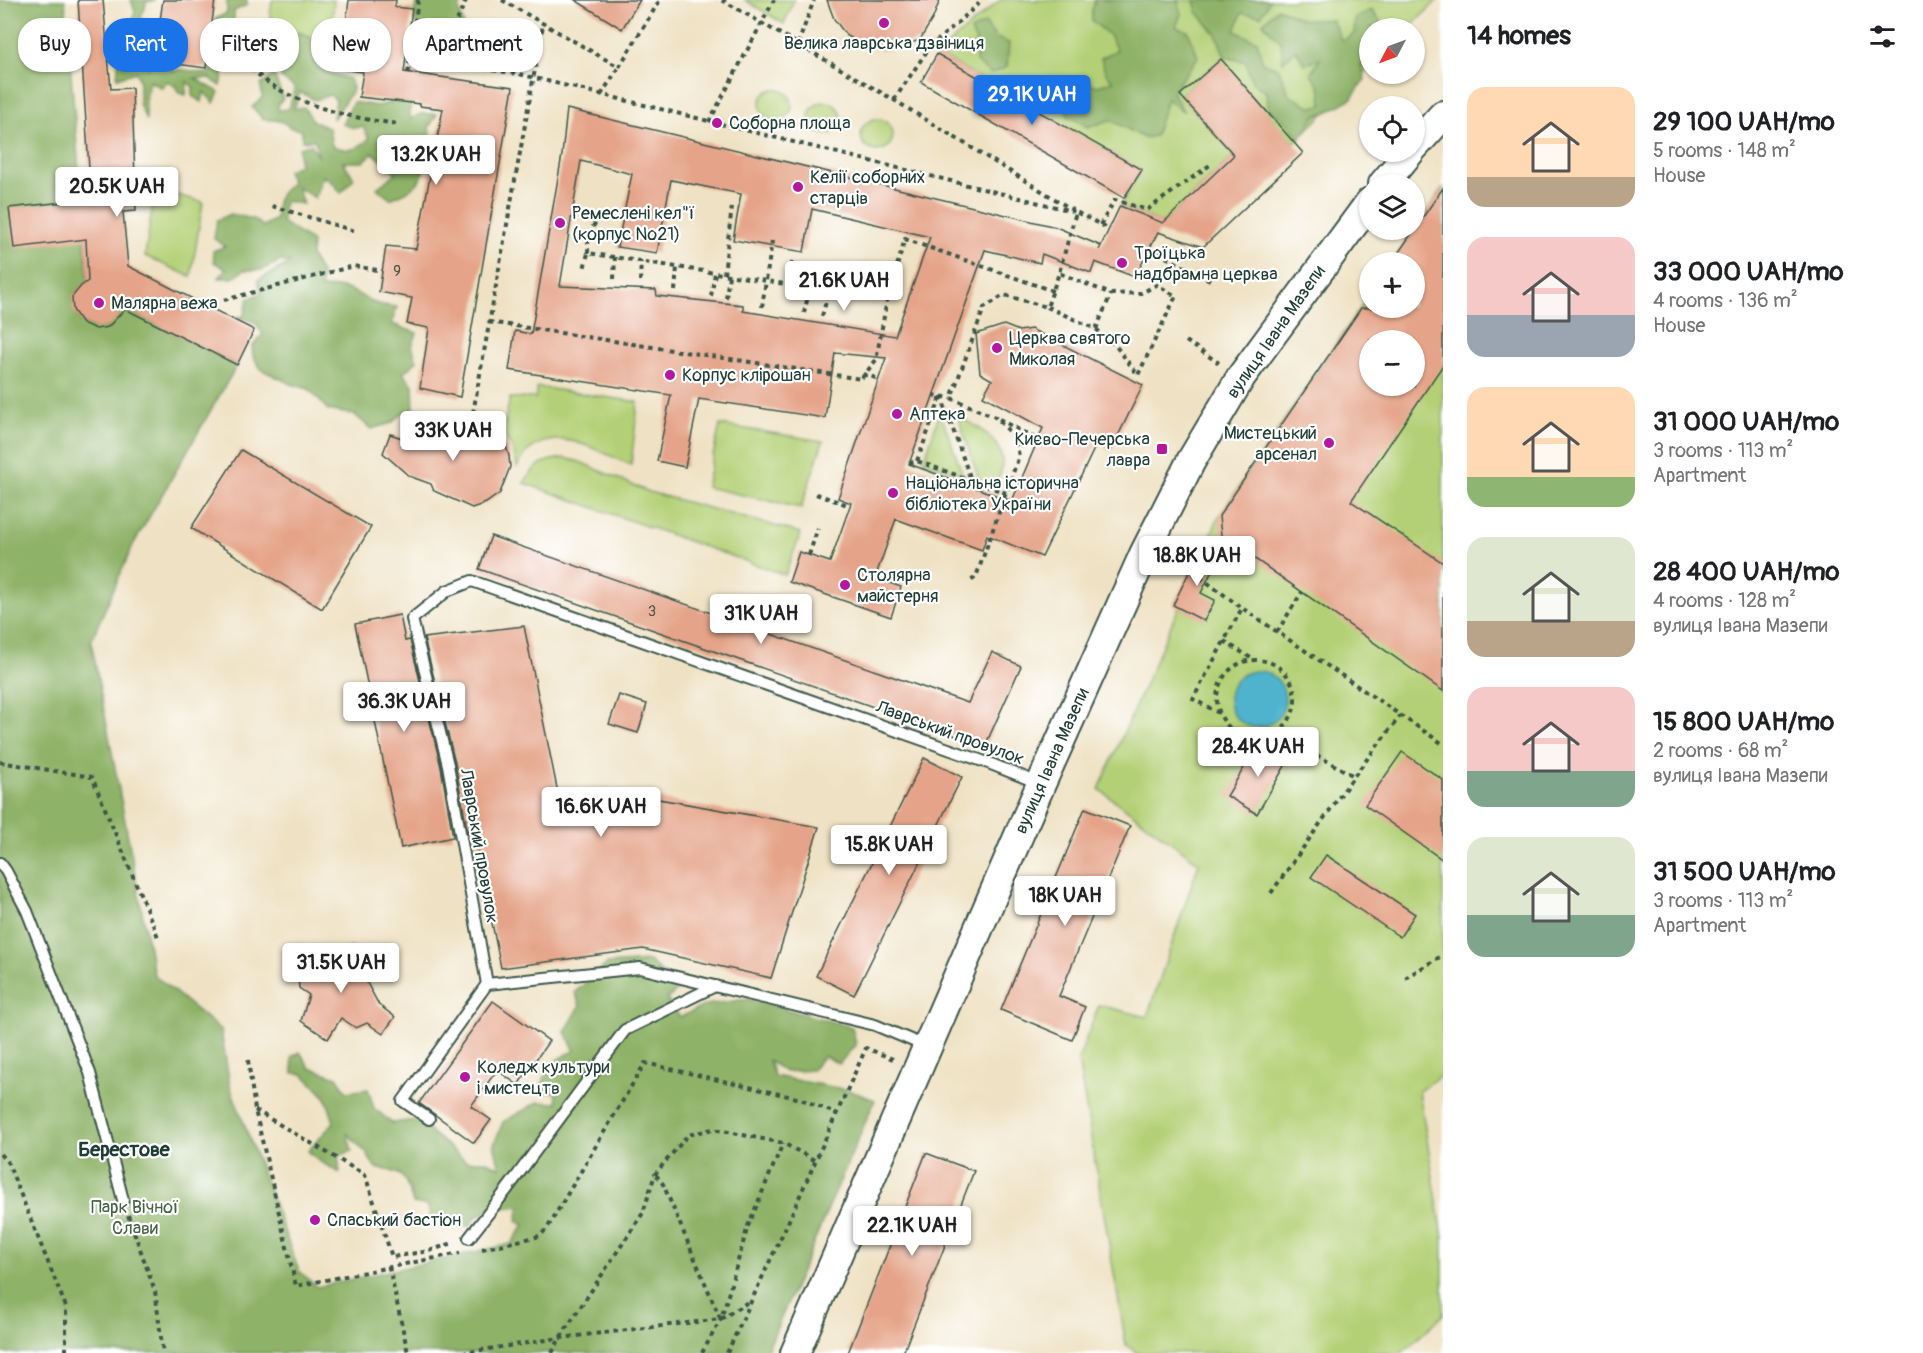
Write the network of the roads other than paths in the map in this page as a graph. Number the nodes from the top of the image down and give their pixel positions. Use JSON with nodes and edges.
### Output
{"nodes":[{"id":1,"x":1443,"y":115,"type":"edge"},
{"id":2,"x":1425,"y":135,"type":"edge"},
{"id":3,"x":1402,"y":162,"type":"edge"},
{"id":4,"x":1391,"y":174,"type":"edge"},
{"id":5,"x":1359,"y":217,"type":"edge"},
{"id":6,"x":1041,"y":784,"type":"junction"},
{"id":7,"x":0,"y":863,"type":"edge"},
{"id":8,"x":487,"y":984,"type":"junction"},
{"id":9,"x":715,"y":986,"type":"junction"},
{"id":10,"x":927,"y":1047,"type":"junction"},
{"id":11,"x":429,"y":1119,"type":"dead end"},
{"id":12,"x":123,"y":1200,"type":"road end"},
{"id":13,"x":469,"y":1238,"type":"road end"},
{"id":14,"x":795,"y":1353,"type":"edge"}],
"edges":[{"from":1,"to":2,"type":"main road"},
{"from":3,"to":4,"type":"main road"},
{"from":5,"to":6,"type":"main road","name":"вулиця Івана Мазепи"},
{"from":6,"to":8,"type":"lane","name":"Лаврський провулок"},
{"from":6,"to":10,"type":"main road","name":"вулиця Івана Мазепи"},
{"from":7,"to":12,"type":"lane"},
{"from":8,"to":9,"type":"lane"},
{"from":8,"to":11,"type":"lane"},
{"from":9,"to":10,"type":"lane"},
{"from":9,"to":13,"type":"lane"},
{"from":10,"to":14,"type":"main road","name":"вулиця Івана Мазепи"}]}
